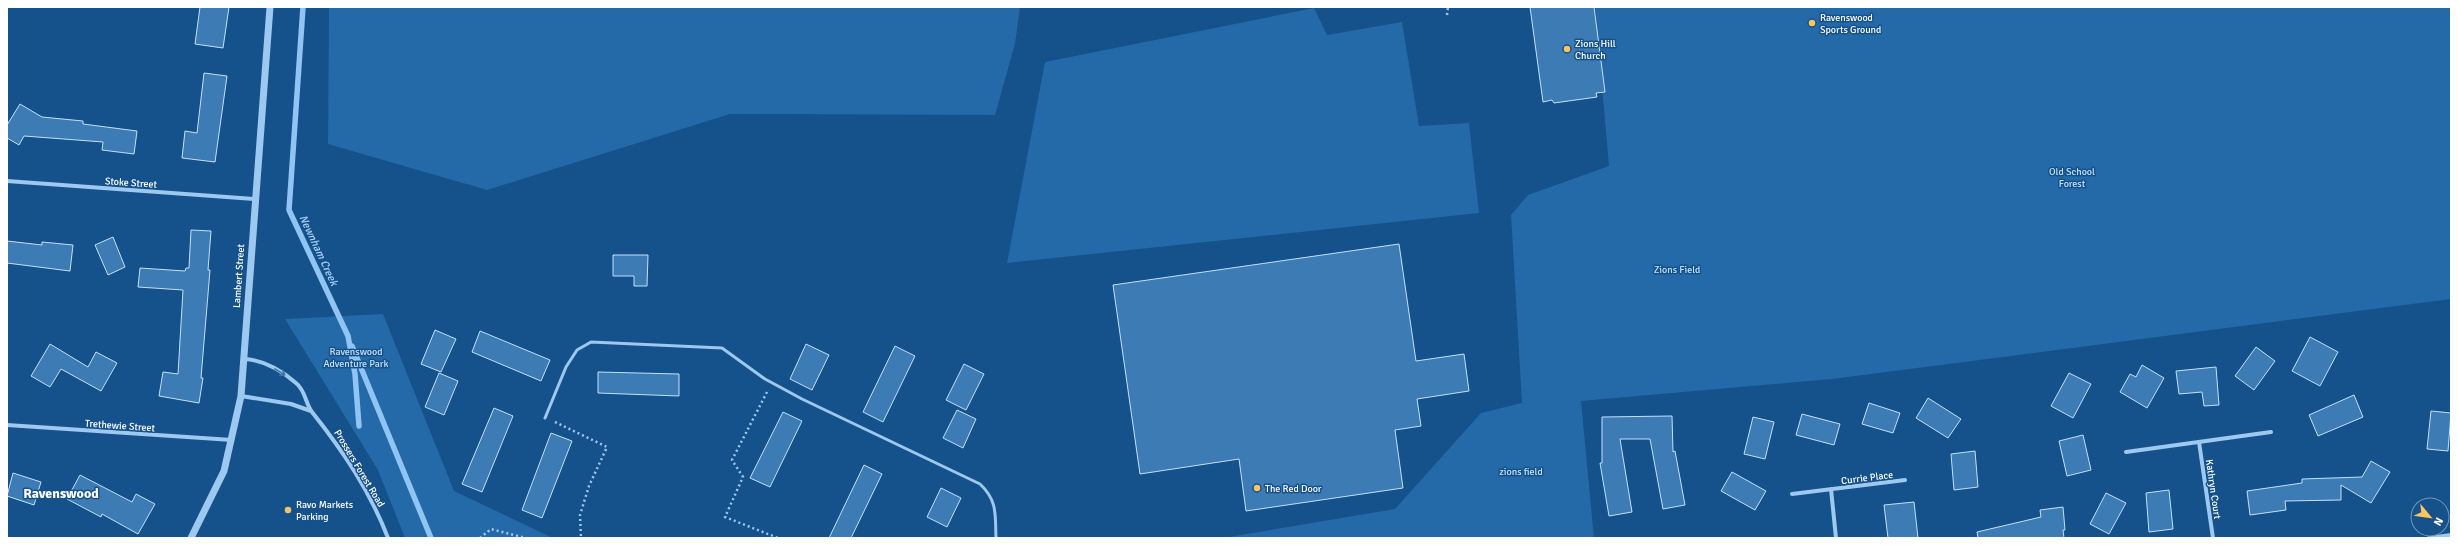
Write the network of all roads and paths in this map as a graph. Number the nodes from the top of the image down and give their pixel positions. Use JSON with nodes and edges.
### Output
{"nodes":[{"id":1,"x":270,"y":7,"type":"edge"},
{"id":2,"x":1448,"y":7,"type":"edge"},
{"id":3,"x":1447,"y":15,"type":"dead end"},
{"id":4,"x":7,"y":181,"type":"edge"},
{"id":5,"x":254,"y":200,"type":"junction"},
{"id":6,"x":244,"y":359,"type":"junction"},
{"id":7,"x":772,"y":382,"type":"junction"},
{"id":8,"x":241,"y":396,"type":"junction"},
{"id":9,"x":311,"y":411,"type":"junction"},
{"id":10,"x":545,"y":418,"type":"joint"},
{"id":11,"x":7,"y":425,"type":"edge"},
{"id":12,"x":2272,"y":432,"type":"dead end"},
{"id":13,"x":233,"y":440,"type":"junction"},
{"id":14,"x":2199,"y":442,"type":"junction"},
{"id":15,"x":2126,"y":452,"type":"dead end"},
{"id":16,"x":1905,"y":480,"type":"dead end"},
{"id":17,"x":1831,"y":489,"type":"junction"},
{"id":18,"x":1792,"y":494,"type":"dead end"},
{"id":19,"x":2451,"y":535,"type":"edge"},
{"id":20,"x":191,"y":538,"type":"edge"},
{"id":21,"x":388,"y":538,"type":"edge"},
{"id":22,"x":480,"y":538,"type":"edge"},
{"id":23,"x":526,"y":538,"type":"edge"},
{"id":24,"x":581,"y":538,"type":"edge"},
{"id":25,"x":778,"y":538,"type":"edge"},
{"id":26,"x":996,"y":538,"type":"edge"},
{"id":27,"x":1836,"y":538,"type":"edge"},
{"id":28,"x":2213,"y":538,"type":"edge"},
{"id":29,"x":2429,"y":538,"type":"edge"}],
"edges":[{"from":1,"to":5,"type":"street","name":"Lambert Street"},
{"from":2,"to":3,"type":"path"},
{"from":4,"to":5,"type":"street","name":"Stoke Street"},
{"from":5,"to":6,"type":"street","name":"Lambert Street"},
{"from":6,"to":8,"type":"street","name":"Lambert Street"},
{"from":6,"to":9,"type":"street","name":"Prossers Forest Road","one_way":true},
{"from":7,"to":10,"type":"lane"},
{"from":7,"to":25,"type":"path"},
{"from":7,"to":26,"type":"lane"},
{"from":8,"to":9,"type":"street"},
{"from":8,"to":13,"type":"street","name":"Lambert Street"},
{"from":9,"to":21,"type":"street","name":"Prossers Forest Road"},
{"from":10,"to":24,"type":"path"},
{"from":11,"to":13,"type":"street","name":"Trethewie Street"},
{"from":12,"to":14,"type":"street"},
{"from":13,"to":20,"type":"street","name":"Lambert Street"},
{"from":14,"to":15,"type":"street"},
{"from":14,"to":28,"type":"street","name":"Kathryn Court"},
{"from":16,"to":17,"type":"street","name":"Currie Place"},
{"from":17,"to":18,"type":"street","name":"Currie Place"},
{"from":17,"to":27,"type":"street","name":"Currie Place"},
{"from":19,"to":29,"type":"street"},
{"from":22,"to":23,"type":"path"}]}
